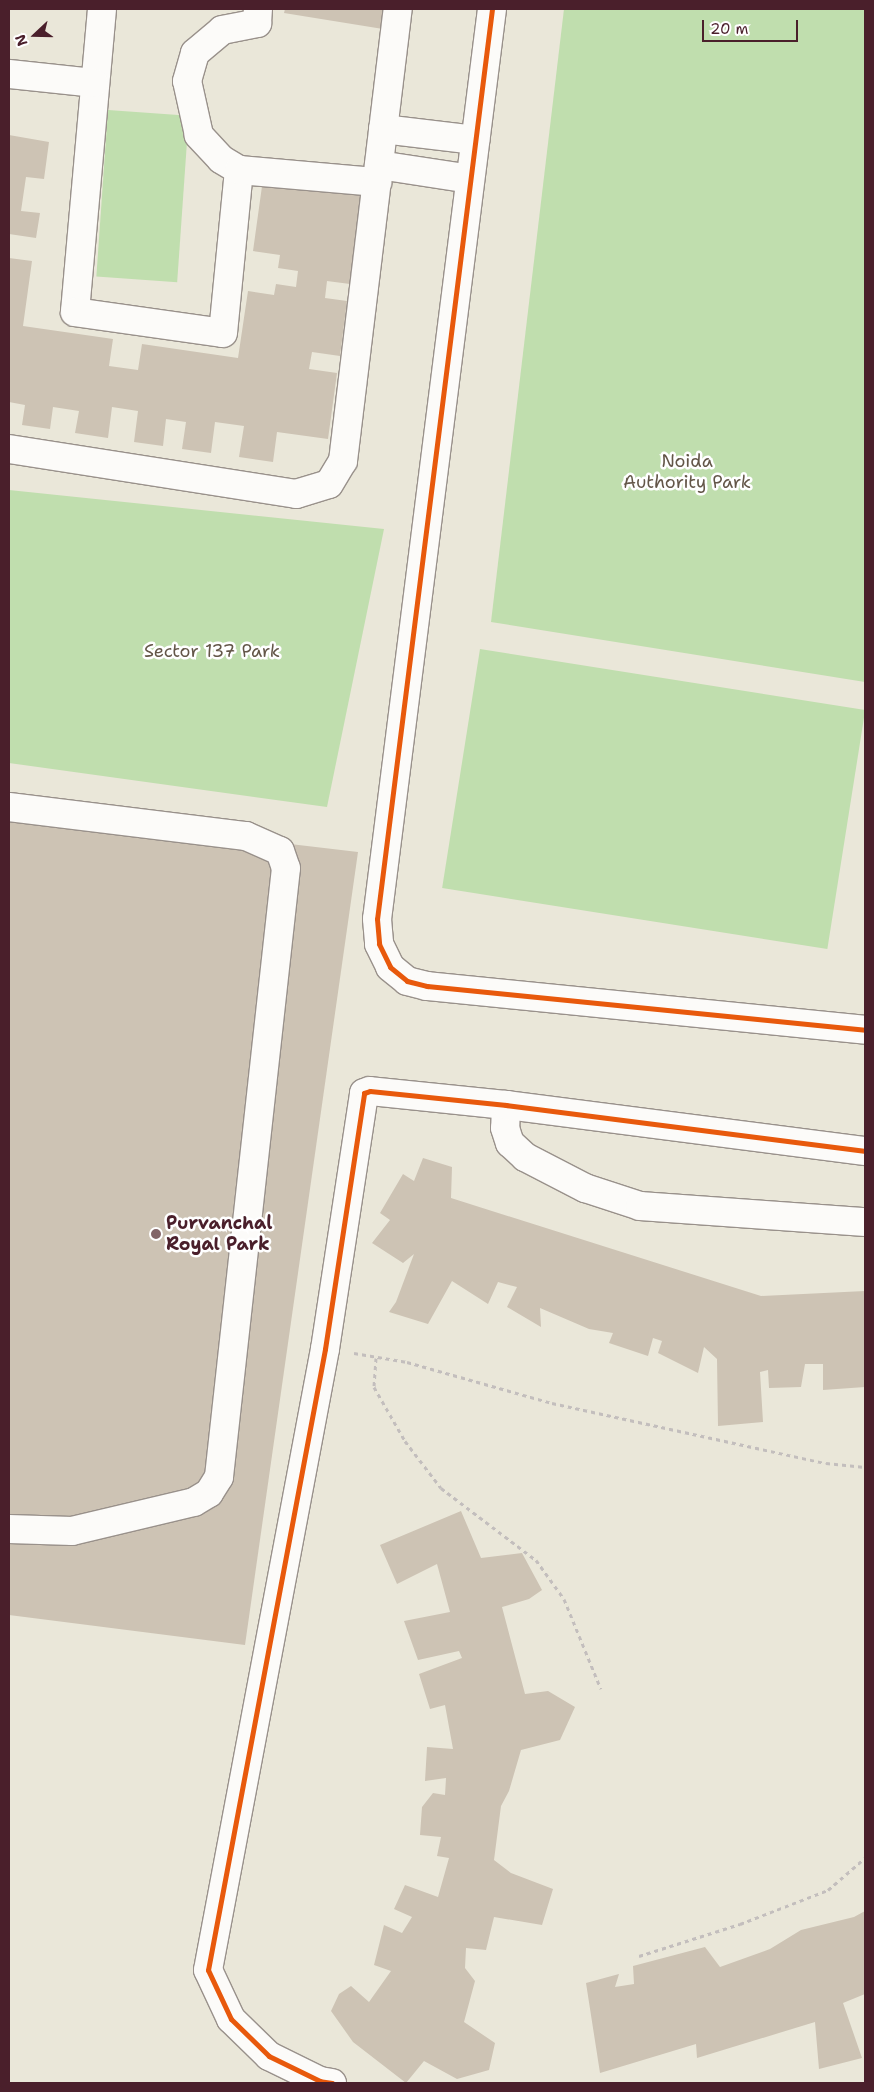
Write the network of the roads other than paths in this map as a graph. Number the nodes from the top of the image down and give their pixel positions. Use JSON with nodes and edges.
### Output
{"nodes":[{"id":1,"x":102,"y":9,"type":"edge"},
{"id":2,"x":258,"y":9,"type":"edge"},
{"id":3,"x":398,"y":9,"type":"edge"},
{"id":4,"x":492,"y":9,"type":"edge"},
{"id":5,"x":9,"y":74,"type":"edge"},
{"id":6,"x":94,"y":83,"type":"junction"},
{"id":7,"x":383,"y":129,"type":"junction"},
{"id":8,"x":474,"y":140,"type":"junction"},
{"id":9,"x":239,"y":170,"type":"junction"},
{"id":10,"x":378,"y":174,"type":"junction"},
{"id":11,"x":470,"y":178,"type":"junction"},
{"id":12,"x":9,"y":449,"type":"edge"},
{"id":13,"x":9,"y":807,"type":"edge"},
{"id":14,"x":865,"y":1030,"type":"edge"},
{"id":15,"x":506,"y":1105,"type":"junction"},
{"id":16,"x":865,"y":1151,"type":"edge"},
{"id":17,"x":865,"y":1222,"type":"edge"},
{"id":18,"x":9,"y":1529,"type":"edge"},
{"id":19,"x":332,"y":2083,"type":"edge"}],
"edges":[{"from":1,"to":6,"type":"street"},
{"from":2,"to":9,"type":"street"},
{"from":3,"to":7,"type":"street"},
{"from":4,"to":8,"type":"street"},
{"from":5,"to":6,"type":"street"},
{"from":6,"to":9,"type":"street"},
{"from":7,"to":8,"type":"street"},
{"from":7,"to":10,"type":"street"},
{"from":8,"to":11,"type":"street"},
{"from":9,"to":10,"type":"street"},
{"from":10,"to":11,"type":"street"},
{"from":10,"to":12,"type":"street"},
{"from":11,"to":14,"type":"street"},
{"from":13,"to":18,"type":"street"},
{"from":15,"to":16,"type":"street"},
{"from":15,"to":17,"type":"street"},
{"from":15,"to":19,"type":"street"}]}
